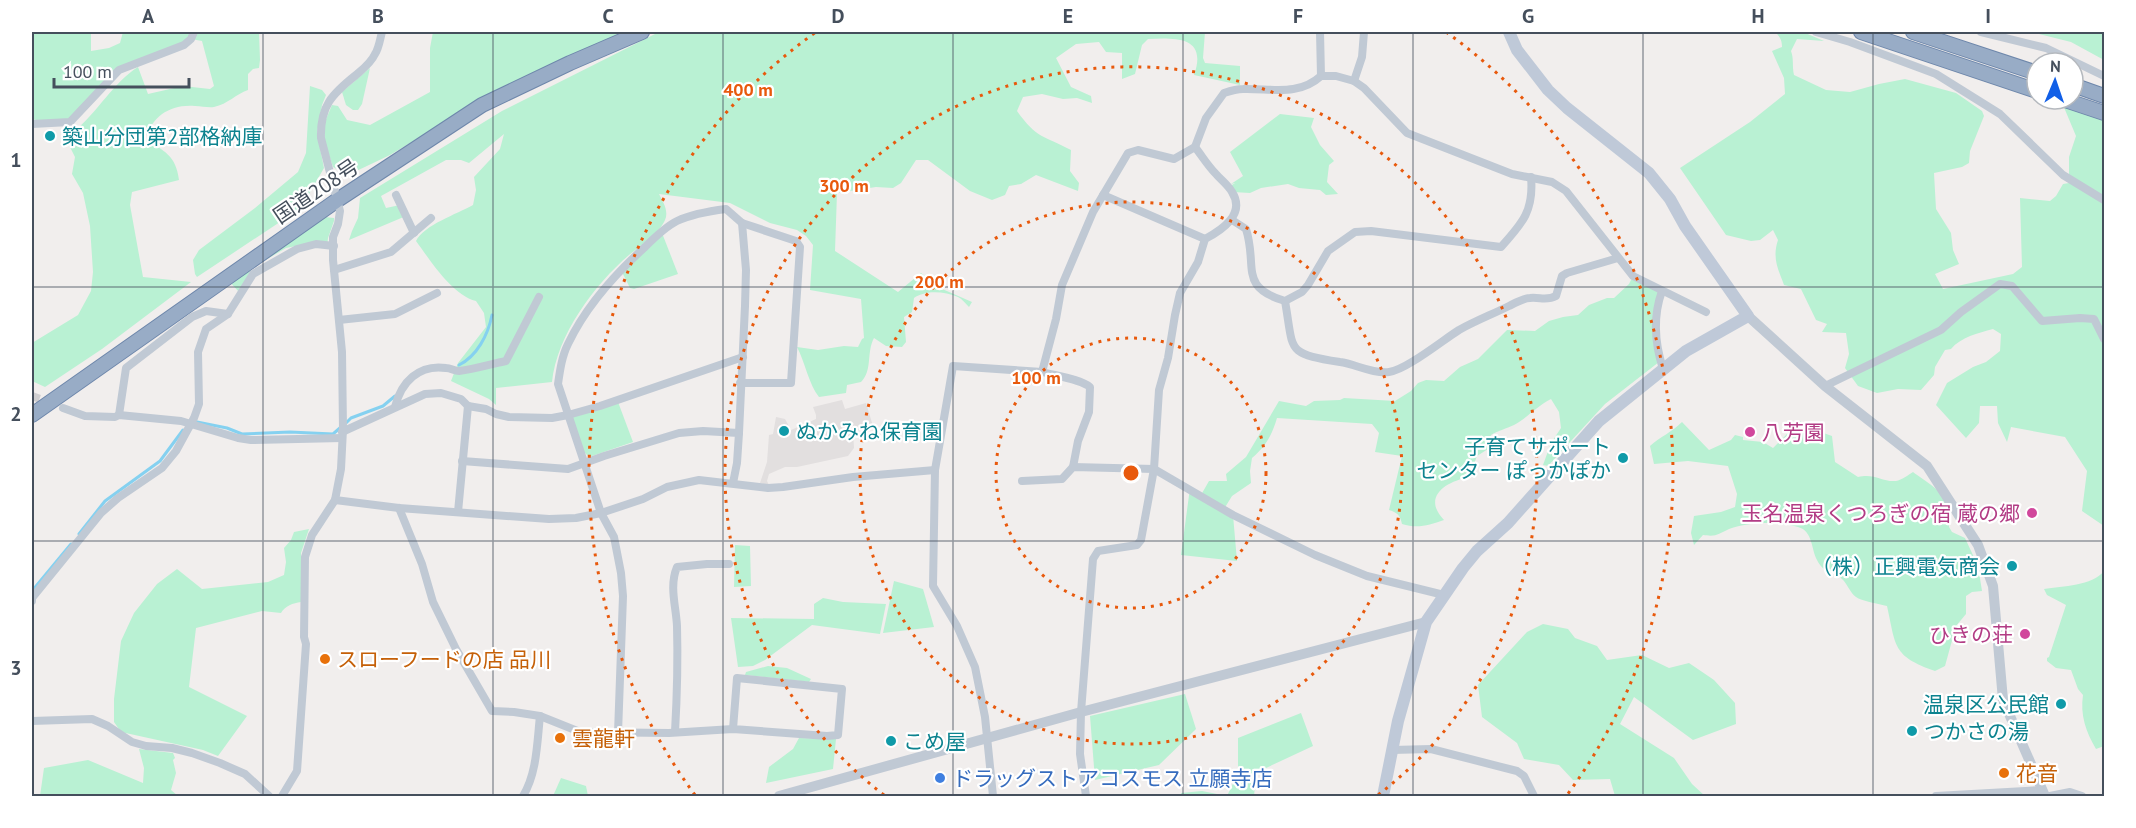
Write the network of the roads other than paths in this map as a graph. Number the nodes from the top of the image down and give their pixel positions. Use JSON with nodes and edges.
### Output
{"nodes":[{"id":1,"x":195,"y":32,"type":"edge"},
{"id":2,"x":382,"y":32,"type":"edge"},
{"id":3,"x":642,"y":32,"type":"edge"},
{"id":4,"x":1320,"y":32,"type":"edge"},
{"id":5,"x":1364,"y":32,"type":"edge"},
{"id":6,"x":1509,"y":32,"type":"edge"},
{"id":7,"x":1816,"y":32,"type":"edge"},
{"id":8,"x":1861,"y":32,"type":"edge"},
{"id":9,"x":1914,"y":32,"type":"edge"},
{"id":10,"x":1981,"y":32,"type":"edge"},
{"id":11,"x":2025,"y":69,"type":"edge"},
{"id":12,"x":1321,"y":76,"type":"junction"},
{"id":13,"x":2104,"y":76,"type":"edge"},
{"id":14,"x":1354,"y":81,"type":"junction"},
{"id":15,"x":2025,"y":87,"type":"edge"},
{"id":16,"x":2085,"y":89,"type":"edge"},
{"id":17,"x":2104,"y":96,"type":"edge"},
{"id":18,"x":2085,"y":107,"type":"edge"},
{"id":19,"x":2104,"y":113,"type":"edge"},
{"id":20,"x":32,"y":124,"type":"edge"},
{"id":21,"x":1195,"y":147,"type":"junction"},
{"id":22,"x":1531,"y":177,"type":"junction"},
{"id":23,"x":396,"y":195,"type":"dead end"},
{"id":24,"x":1103,"y":195,"type":"junction"},
{"id":25,"x":2104,"y":200,"type":"edge"},
{"id":26,"x":336,"y":201,"type":"junction"},
{"id":27,"x":431,"y":218,"type":"dead end"},
{"id":28,"x":1232,"y":220,"type":"junction"},
{"id":29,"x":742,"y":223,"type":"junction"},
{"id":30,"x":414,"y":233,"type":"junction"},
{"id":31,"x":1205,"y":239,"type":"junction"},
{"id":32,"x":334,"y":246,"type":"junction"},
{"id":33,"x":1618,"y":258,"type":"junction"},
{"id":34,"x":334,"y":270,"type":"junction"},
{"id":35,"x":1662,"y":291,"type":"junction"},
{"id":36,"x":437,"y":293,"type":"dead end"},
{"id":37,"x":539,"y":297,"type":"dead end"},
{"id":38,"x":1285,"y":301,"type":"junction"},
{"id":39,"x":1706,"y":312,"type":"dead end"},
{"id":40,"x":228,"y":314,"type":"junction"},
{"id":41,"x":1748,"y":316,"type":"junction"},
{"id":42,"x":339,"y":320,"type":"junction"},
{"id":43,"x":2104,"y":339,"type":"edge"},
{"id":44,"x":743,"y":357,"type":"junction"},
{"id":45,"x":1662,"y":369,"type":"junction"},
{"id":46,"x":1042,"y":372,"type":"junction"},
{"id":47,"x":740,"y":383,"type":"junction"},
{"id":48,"x":1825,"y":386,"type":"junction"},
{"id":49,"x":468,"y":406,"type":"junction"},
{"id":50,"x":395,"y":407,"type":"junction"},
{"id":51,"x":63,"y":408,"type":"dead end"},
{"id":52,"x":32,"y":415,"type":"edge"},
{"id":53,"x":119,"y":415,"type":"junction"},
{"id":54,"x":568,"y":415,"type":"junction"},
{"id":55,"x":190,"y":423,"type":"junction"},
{"id":56,"x":342,"y":433,"type":"junction"},
{"id":57,"x":739,"y":433,"type":"junction"},
{"id":58,"x":462,"y":461,"type":"junction"},
{"id":59,"x":585,"y":463,"type":"junction"},
{"id":60,"x":1073,"y":467,"type":"junction"},
{"id":61,"x":1154,"y":469,"type":"junction"},
{"id":62,"x":935,"y":470,"type":"junction"},
{"id":63,"x":1022,"y":481,"type":"dead end"},
{"id":64,"x":733,"y":483,"type":"junction"},
{"id":65,"x":335,"y":500,"type":"junction"},
{"id":66,"x":399,"y":508,"type":"junction"},
{"id":67,"x":458,"y":512,"type":"junction"},
{"id":68,"x":601,"y":513,"type":"junction"},
{"id":69,"x":729,"y":564,"type":"dead end"},
{"id":70,"x":35,"y":590,"type":"edge"},
{"id":71,"x":1444,"y":596,"type":"junction"},
{"id":72,"x":32,"y":601,"type":"edge"},
{"id":73,"x":1426,"y":622,"type":"junction"},
{"id":74,"x":1081,"y":712,"type":"junction"},
{"id":75,"x":540,"y":716,"type":"junction"},
{"id":76,"x":32,"y":721,"type":"edge"},
{"id":77,"x":733,"y":729,"type":"junction"},
{"id":78,"x":675,"y":732,"type":"junction"},
{"id":79,"x":618,"y":733,"type":"junction"},
{"id":80,"x":986,"y":738,"type":"junction"},
{"id":81,"x":1392,"y":750,"type":"junction"},
{"id":82,"x":2046,"y":794,"type":"edge"},
{"id":83,"x":269,"y":796,"type":"edge"},
{"id":84,"x":282,"y":796,"type":"edge"},
{"id":85,"x":523,"y":796,"type":"edge"},
{"id":86,"x":779,"y":796,"type":"edge"},
{"id":87,"x":993,"y":796,"type":"edge"},
{"id":88,"x":1083,"y":796,"type":"edge"},
{"id":89,"x":1383,"y":796,"type":"edge"},
{"id":90,"x":1534,"y":796,"type":"edge"},
{"id":91,"x":1936,"y":796,"type":"edge"},
{"id":92,"x":2082,"y":796,"type":"edge"}],
"edges":[{"from":1,"to":20,"type":"street"},
{"from":2,"to":26,"type":"street"},
{"from":3,"to":26,"type":"highway","name":"国道208号"},
{"from":4,"to":12,"type":"street"},
{"from":5,"to":14,"type":"street"},
{"from":6,"to":41,"type":"main road"},
{"from":7,"to":25,"type":"street"},
{"from":8,"to":15,"type":"highway"},
{"from":9,"to":11,"type":"highway"},
{"from":10,"to":13,"type":"street"},
{"from":12,"to":14,"type":"street"},
{"from":12,"to":21,"type":"street"},
{"from":14,"to":22,"type":"street"},
{"from":16,"to":17,"type":"highway"},
{"from":18,"to":19,"type":"highway"},
{"from":21,"to":24,"type":"street"},
{"from":21,"to":28,"type":"street"},
{"from":22,"to":33,"type":"street"},
{"from":22,"to":38,"type":"street"},
{"from":23,"to":30,"type":"street"},
{"from":24,"to":31,"type":"street"},
{"from":24,"to":46,"type":"street"},
{"from":26,"to":32,"type":"street"},
{"from":26,"to":52,"type":"highway","name":"国道208号"},
{"from":27,"to":30,"type":"street"},
{"from":28,"to":31,"type":"street"},
{"from":28,"to":38,"type":"street"},
{"from":29,"to":44,"type":"street"},
{"from":29,"to":47,"type":"street"},
{"from":29,"to":54,"type":"street"},
{"from":30,"to":34,"type":"street"},
{"from":31,"to":61,"type":"street"},
{"from":32,"to":34,"type":"street"},
{"from":32,"to":40,"type":"street"},
{"from":33,"to":35,"type":"street"},
{"from":33,"to":38,"type":"street"},
{"from":34,"to":42,"type":"street"},
{"from":35,"to":39,"type":"street"},
{"from":35,"to":45,"type":"street"},
{"from":36,"to":42,"type":"street"},
{"from":37,"to":50,"type":"street"},
{"from":40,"to":53,"type":"street"},
{"from":40,"to":55,"type":"street"},
{"from":41,"to":45,"type":"main road"},
{"from":41,"to":48,"type":"street"},
{"from":42,"to":56,"type":"street"},
{"from":43,"to":48,"type":"street"},
{"from":44,"to":47,"type":"street"},
{"from":44,"to":54,"type":"street"},
{"from":45,"to":71,"type":"main road"},
{"from":46,"to":60,"type":"street"},
{"from":46,"to":62,"type":"street"},
{"from":47,"to":57,"type":"street"},
{"from":48,"to":82,"type":"street"},
{"from":49,"to":50,"type":"street"},
{"from":49,"to":54,"type":"street"},
{"from":49,"to":58,"type":"street"},
{"from":50,"to":56,"type":"street"},
{"from":51,"to":53,"type":"street"},
{"from":53,"to":55,"type":"street"},
{"from":54,"to":59,"type":"street"},
{"from":55,"to":56,"type":"street"},
{"from":55,"to":70,"type":"street"},
{"from":56,"to":65,"type":"street"},
{"from":57,"to":59,"type":"street"},
{"from":57,"to":64,"type":"street"},
{"from":58,"to":59,"type":"street"},
{"from":58,"to":67,"type":"street"},
{"from":59,"to":68,"type":"street"},
{"from":60,"to":61,"type":"street"},
{"from":60,"to":63,"type":"street"},
{"from":61,"to":71,"type":"street"},
{"from":61,"to":74,"type":"street"},
{"from":62,"to":64,"type":"street"},
{"from":62,"to":80,"type":"street"},
{"from":64,"to":68,"type":"street"},
{"from":65,"to":66,"type":"street"},
{"from":65,"to":84,"type":"street"},
{"from":66,"to":67,"type":"street"},
{"from":66,"to":75,"type":"street"},
{"from":67,"to":68,"type":"street"},
{"from":68,"to":79,"type":"street"},
{"from":69,"to":78,"type":"street"},
{"from":70,"to":72,"type":"street"},
{"from":71,"to":73,"type":"main road"},
{"from":73,"to":74,"type":"street"},
{"from":73,"to":81,"type":"main road"},
{"from":74,"to":80,"type":"street"},
{"from":74,"to":88,"type":"street"},
{"from":75,"to":79,"type":"street"},
{"from":75,"to":85,"type":"street"},
{"from":76,"to":83,"type":"street"},
{"from":77,"to":77,"type":"street"},
{"from":77,"to":78,"type":"street"},
{"from":78,"to":79,"type":"street"},
{"from":80,"to":86,"type":"street"},
{"from":80,"to":87,"type":"street"},
{"from":81,"to":89,"type":"main road"},
{"from":81,"to":90,"type":"street"},
{"from":82,"to":91,"type":"street"},
{"from":82,"to":92,"type":"street"}]}
